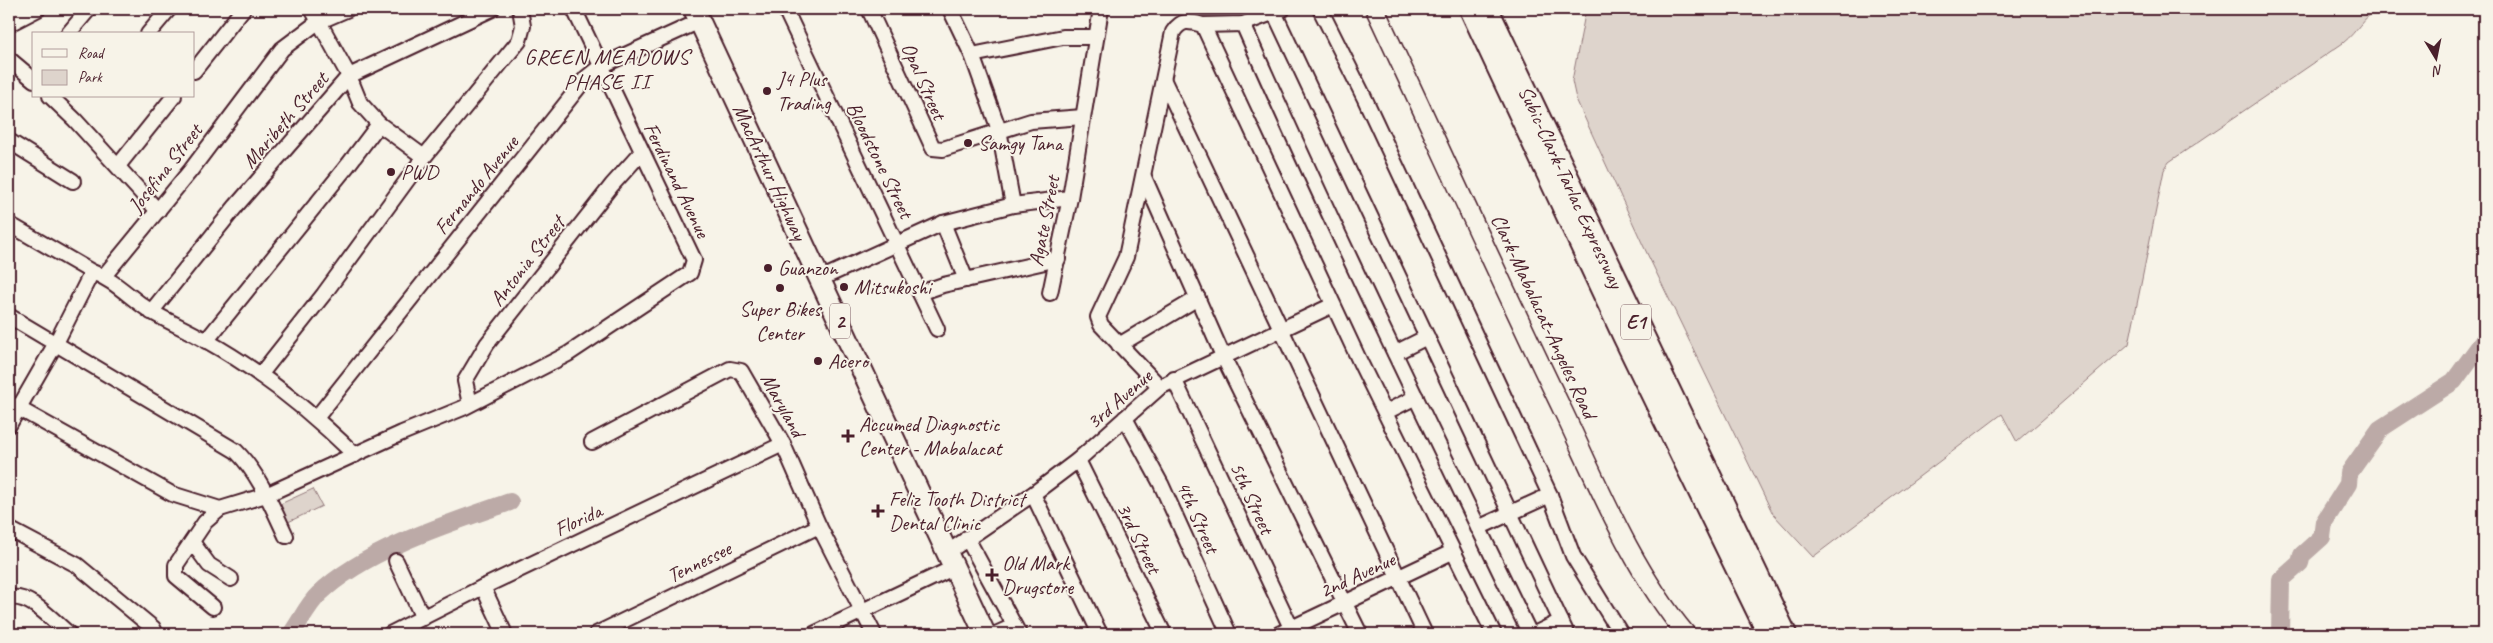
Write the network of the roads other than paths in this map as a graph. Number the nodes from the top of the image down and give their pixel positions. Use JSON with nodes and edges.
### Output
{"nodes":[{"id":1,"x":38,"y":9,"type":"edge"},
{"id":2,"x":89,"y":9,"type":"edge"},
{"id":3,"x":169,"y":9,"type":"edge"},
{"id":4,"x":244,"y":9,"type":"edge"},
{"id":5,"x":312,"y":9,"type":"edge"},
{"id":6,"x":348,"y":9,"type":"edge"},
{"id":7,"x":492,"y":9,"type":"edge"},
{"id":8,"x":520,"y":9,"type":"edge"},
{"id":9,"x":574,"y":9,"type":"edge"},
{"id":10,"x":786,"y":9,"type":"edge"},
{"id":11,"x":869,"y":9,"type":"edge"},
{"id":12,"x":950,"y":9,"type":"edge"},
{"id":13,"x":1101,"y":9,"type":"edge"},
{"id":14,"x":1320,"y":9,"type":"edge"},
{"id":15,"x":1374,"y":9,"type":"edge"},
{"id":16,"x":1470,"y":9,"type":"edge"},
{"id":17,"x":1488,"y":9,"type":"edge"},
{"id":18,"x":1278,"y":11,"type":"edge"},
{"id":19,"x":697,"y":15,"type":"edge"},
{"id":20,"x":318,"y":22,"type":"junction"},
{"id":21,"x":9,"y":24,"type":"edge"},
{"id":22,"x":1203,"y":24,"type":"junction"},
{"id":23,"x":1242,"y":24,"type":"junction"},
{"id":24,"x":70,"y":32,"type":"edge"},
{"id":25,"x":150,"y":32,"type":"edge"},
{"id":26,"x":1096,"y":36,"type":"junction"},
{"id":27,"x":972,"y":55,"type":"junction"},
{"id":28,"x":9,"y":59,"type":"edge"},
{"id":29,"x":601,"y":66,"type":"junction"},
{"id":30,"x":195,"y":70,"type":"edge"},
{"id":31,"x":32,"y":76,"type":"edge"},
{"id":32,"x":349,"y":76,"type":"junction"},
{"id":33,"x":1164,"y":81,"type":"junction"},
{"id":34,"x":52,"y":98,"type":"edge"},
{"id":35,"x":172,"y":98,"type":"edge"},
{"id":36,"x":1083,"y":118,"type":"junction"},
{"id":37,"x":379,"y":124,"type":"junction"},
{"id":38,"x":999,"y":130,"type":"junction"},
{"id":39,"x":9,"y":141,"type":"edge"},
{"id":40,"x":641,"y":153,"type":"junction"},
{"id":41,"x":424,"y":157,"type":"junction"},
{"id":42,"x":118,"y":166,"type":"junction"},
{"id":43,"x":1144,"y":177,"type":"junction"},
{"id":44,"x":73,"y":182,"type":"dead end"},
{"id":45,"x":1070,"y":198,"type":"junction"},
{"id":46,"x":1013,"y":205,"type":"junction"},
{"id":47,"x":158,"y":210,"type":"junction"},
{"id":48,"x":943,"y":223,"type":"junction"},
{"id":49,"x":9,"y":224,"type":"edge"},
{"id":50,"x":898,"y":243,"type":"junction"},
{"id":51,"x":1058,"y":259,"type":"junction"},
{"id":52,"x":98,"y":274,"type":"junction"},
{"id":53,"x":820,"y":279,"type":"junction"},
{"id":54,"x":966,"y":280,"type":"junction"},
{"id":55,"x":1050,"y":293,"type":"dead end"},
{"id":56,"x":920,"y":294,"type":"junction"},
{"id":57,"x":1198,"y":298,"type":"junction"},
{"id":58,"x":1333,"y":304,"type":"junction"},
{"id":59,"x":151,"y":312,"type":"junction"},
{"id":60,"x":9,"y":316,"type":"edge"},
{"id":61,"x":937,"y":329,"type":"dead end"},
{"id":62,"x":1282,"y":329,"type":"junction"},
{"id":63,"x":1427,"y":337,"type":"junction"},
{"id":64,"x":206,"y":340,"type":"junction"},
{"id":65,"x":56,"y":343,"type":"junction"},
{"id":66,"x":1119,"y":345,"type":"junction"},
{"id":67,"x":1395,"y":353,"type":"junction"},
{"id":68,"x":1222,"y":356,"type":"junction"},
{"id":69,"x":260,"y":375,"type":"junction"},
{"id":70,"x":1174,"y":380,"type":"junction"},
{"id":71,"x":1160,"y":387,"type":"junction"},
{"id":72,"x":1416,"y":397,"type":"junction"},
{"id":73,"x":470,"y":404,"type":"junction"},
{"id":74,"x":14,"y":406,"type":"edge"},
{"id":75,"x":1386,"y":412,"type":"junction"},
{"id":76,"x":316,"y":417,"type":"junction"},
{"id":77,"x":1126,"y":418,"type":"junction"},
{"id":78,"x":9,"y":425,"type":"edge"},
{"id":79,"x":592,"y":442,"type":"dead end"},
{"id":80,"x":783,"y":444,"type":"junction"},
{"id":81,"x":355,"y":455,"type":"junction"},
{"id":82,"x":1078,"y":460,"type":"junction"},
{"id":83,"x":1033,"y":494,"type":"junction"},
{"id":84,"x":266,"y":495,"type":"junction"},
{"id":85,"x":1550,"y":495,"type":"junction"},
{"id":86,"x":220,"y":509,"type":"junction"},
{"id":87,"x":1509,"y":514,"type":"junction"},
{"id":88,"x":819,"y":526,"type":"junction"},
{"id":89,"x":1478,"y":528,"type":"junction"},
{"id":90,"x":9,"y":529,"type":"edge"},
{"id":91,"x":286,"y":536,"type":"dead end"},
{"id":92,"x":967,"y":538,"type":"junction"},
{"id":93,"x":192,"y":542,"type":"junction"},
{"id":94,"x":1452,"y":552,"type":"junction"},
{"id":95,"x":951,"y":559,"type":"junction"},
{"id":96,"x":396,"y":561,"type":"dead end"},
{"id":97,"x":1398,"y":578,"type":"junction"},
{"id":98,"x":231,"y":579,"type":"dead end"},
{"id":99,"x":483,"y":587,"type":"junction"},
{"id":100,"x":9,"y":598,"type":"edge"},
{"id":101,"x":1345,"y":602,"type":"junction"},
{"id":102,"x":213,"y":608,"type":"dead end"},
{"id":103,"x":863,"y":610,"type":"junction"},
{"id":104,"x":423,"y":618,"type":"junction"},
{"id":105,"x":1564,"y":628,"type":"edge"},
{"id":106,"x":1016,"y":630,"type":"edge"},
{"id":107,"x":1288,"y":632,"type":"edge"},
{"id":108,"x":69,"y":634,"type":"edge"},
{"id":109,"x":156,"y":634,"type":"edge"},
{"id":110,"x":390,"y":634,"type":"edge"},
{"id":111,"x":504,"y":634,"type":"edge"},
{"id":112,"x":596,"y":634,"type":"edge"},
{"id":113,"x":814,"y":634,"type":"edge"},
{"id":114,"x":874,"y":634,"type":"edge"},
{"id":115,"x":985,"y":634,"type":"edge"},
{"id":116,"x":996,"y":634,"type":"edge"},
{"id":117,"x":1100,"y":634,"type":"edge"},
{"id":118,"x":1164,"y":634,"type":"edge"},
{"id":119,"x":1229,"y":634,"type":"edge"},
{"id":120,"x":1360,"y":634,"type":"edge"},
{"id":121,"x":1425,"y":634,"type":"edge"},
{"id":122,"x":1494,"y":634,"type":"edge"},
{"id":123,"x":1530,"y":634,"type":"edge"},
{"id":124,"x":1534,"y":634,"type":"edge"},
{"id":125,"x":1621,"y":634,"type":"edge"},
{"id":126,"x":1686,"y":634,"type":"edge"},
{"id":127,"x":1768,"y":634,"type":"edge"},
{"id":128,"x":1786,"y":634,"type":"edge"}],
"edges":[{"from":1,"to":21,"type":"street"},
{"from":2,"to":24,"type":"street"},
{"from":3,"to":25,"type":"street"},
{"from":4,"to":30,"type":"street"},
{"from":5,"to":20,"type":"street"},
{"from":6,"to":20,"type":"street","name":"Josefina Street"},
{"from":7,"to":32,"type":"street","name":"Maribeth Street"},
{"from":8,"to":41,"type":"street"},
{"from":9,"to":29,"type":"street","name":"Ferdinand Avenue"},
{"from":10,"to":50,"type":"street","name":"Bloodstone Street"},
{"from":11,"to":38,"type":"street","name":"Opal Street"},
{"from":12,"to":27,"type":"street"},
{"from":13,"to":26,"type":"street","name":"Agate Street"},
{"from":14,"to":85,"type":"street"},
{"from":15,"to":126,"type":"main road","name":"Clark-Mabalacat-Angeles Road"},
{"from":16,"to":127,"type":"highway","name":"Subic-Clark-Tarlac Expressway","number":"E1"},
{"from":17,"to":128,"type":"highway","name":"Subic-Clark-Tarlac Expressway","number":"E1"},
{"from":18,"to":23,"type":"street"},
{"from":18,"to":63,"type":"street"},
{"from":19,"to":29,"type":"street","name":"Fernando Avenue"},
{"from":19,"to":53,"type":"highway","name":"MacArthur Highway","number":"2"},
{"from":20,"to":32,"type":"street"},
{"from":20,"to":47,"type":"street","name":"Josefina Street"},
{"from":22,"to":23,"type":"street"},
{"from":22,"to":33,"type":"street"},
{"from":22,"to":58,"type":"street"},
{"from":23,"to":67,"type":"street"},
{"from":26,"to":27,"type":"street"},
{"from":26,"to":36,"type":"street","name":"Agate Street"},
{"from":27,"to":38,"type":"street"},
{"from":28,"to":31,"type":"street"},
{"from":29,"to":40,"type":"street","name":"Ferdinand Avenue"},
{"from":29,"to":76,"type":"street","name":"Fernando Avenue"},
{"from":32,"to":37,"type":"street"},
{"from":32,"to":59,"type":"street","name":"Maribeth Street"},
{"from":33,"to":43,"type":"street"},
{"from":33,"to":62,"type":"street"},
{"from":34,"to":42,"type":"street"},
{"from":35,"to":42,"type":"street"},
{"from":36,"to":38,"type":"street"},
{"from":36,"to":45,"type":"street","name":"Agate Street"},
{"from":37,"to":41,"type":"street"},
{"from":37,"to":64,"type":"street"},
{"from":38,"to":46,"type":"street"},
{"from":39,"to":44,"type":"street"},
{"from":40,"to":73,"type":"street","name":"Antonia Street"},
{"from":40,"to":73,"type":"street","name":"Ferdinand Avenue"},
{"from":41,"to":69,"type":"street"},
{"from":42,"to":47,"type":"street"},
{"from":43,"to":57,"type":"street"},
{"from":43,"to":66,"type":"street"},
{"from":45,"to":46,"type":"street"},
{"from":45,"to":51,"type":"street","name":"Agate Street"},
{"from":46,"to":48,"type":"street"},
{"from":47,"to":52,"type":"street","name":"Josefina Street"},
{"from":48,"to":50,"type":"street"},
{"from":48,"to":54,"type":"street"},
{"from":49,"to":52,"type":"street"},
{"from":50,"to":53,"type":"street"},
{"from":50,"to":56,"type":"street","name":"Bloodstone Street"},
{"from":51,"to":54,"type":"street"},
{"from":51,"to":55,"type":"street","name":"Agate Street"},
{"from":52,"to":59,"type":"street"},
{"from":52,"to":65,"type":"street","name":"Josefina Street"},
{"from":53,"to":95,"type":"highway","name":"MacArthur Highway","number":"2"},
{"from":54,"to":56,"type":"street"},
{"from":56,"to":61,"type":"street","name":"Bloodstone Street"},
{"from":57,"to":66,"type":"street"},
{"from":57,"to":68,"type":"street"},
{"from":58,"to":62,"type":"street","name":"3rd Avenue"},
{"from":58,"to":75,"type":"street"},
{"from":59,"to":64,"type":"street"},
{"from":60,"to":65,"type":"street"},
{"from":62,"to":68,"type":"street","name":"3rd Avenue"},
{"from":62,"to":97,"type":"street"},
{"from":63,"to":67,"type":"street"},
{"from":63,"to":87,"type":"street"},
{"from":64,"to":69,"type":"street"},
{"from":65,"to":74,"type":"street","name":"Josefina Street"},
{"from":65,"to":84,"type":"street"},
{"from":66,"to":71,"type":"street"},
{"from":67,"to":72,"type":"street"},
{"from":68,"to":70,"type":"street","name":"3rd Avenue"},
{"from":68,"to":101,"type":"street"},
{"from":69,"to":76,"type":"street"},
{"from":70,"to":71,"type":"street","name":"3rd Avenue"},
{"from":70,"to":107,"type":"street","name":"5th Street"},
{"from":71,"to":77,"type":"street","name":"3rd Avenue"},
{"from":72,"to":75,"type":"street"},
{"from":72,"to":89,"type":"street"},
{"from":73,"to":81,"type":"street"},
{"from":74,"to":78,"type":"street","name":"Josefina Street"},
{"from":74,"to":86,"type":"street"},
{"from":75,"to":94,"type":"street"},
{"from":76,"to":81,"type":"street"},
{"from":77,"to":82,"type":"street","name":"3rd Avenue"},
{"from":77,"to":119,"type":"street","name":"4th Street"},
{"from":79,"to":80,"type":"street","name":"Maryland"},
{"from":80,"to":88,"type":"street","name":"Maryland"},
{"from":80,"to":99,"type":"street","name":"Florida"},
{"from":81,"to":84,"type":"street"},
{"from":82,"to":83,"type":"street","name":"3rd Avenue"},
{"from":82,"to":118,"type":"street","name":"3rd Street"},
{"from":83,"to":92,"type":"street","name":"3rd Avenue"},
{"from":83,"to":117,"type":"street"},
{"from":84,"to":86,"type":"street"},
{"from":84,"to":91,"type":"street"},
{"from":85,"to":87,"type":"street"},
{"from":85,"to":125,"type":"street"},
{"from":86,"to":93,"type":"street"},
{"from":87,"to":89,"type":"street"},
{"from":87,"to":105,"type":"street"},
{"from":88,"to":103,"type":"street","name":"Maryland"},
{"from":88,"to":112,"type":"street","name":"Tennessee"},
{"from":89,"to":123,"type":"street"},
{"from":90,"to":109,"type":"street"},
{"from":92,"to":95,"type":"street","name":"3rd Avenue"},
{"from":92,"to":106,"type":"street"},
{"from":93,"to":98,"type":"street"},
{"from":93,"to":102,"type":"street"},
{"from":94,"to":97,"type":"street","name":"2nd Avenue"},
{"from":94,"to":122,"type":"street"},
{"from":95,"to":103,"type":"street","name":"3rd Avenue"},
{"from":95,"to":115,"type":"highway","name":"MacArthur Highway","number":"2"},
{"from":96,"to":104,"type":"street"},
{"from":97,"to":101,"type":"street","name":"2nd Avenue"},
{"from":97,"to":121,"type":"street"},
{"from":99,"to":104,"type":"street","name":"Florida"},
{"from":99,"to":111,"type":"street"},
{"from":100,"to":108,"type":"street"},
{"from":101,"to":107,"type":"street","name":"2nd Avenue"},
{"from":101,"to":120,"type":"street"},
{"from":103,"to":113,"type":"street","name":"3rd Avenue"},
{"from":103,"to":114,"type":"street","name":"Maryland"},
{"from":104,"to":110,"type":"street","name":"Florida"},
{"from":105,"to":124,"type":"street"},
{"from":106,"to":116,"type":"street"}]}
